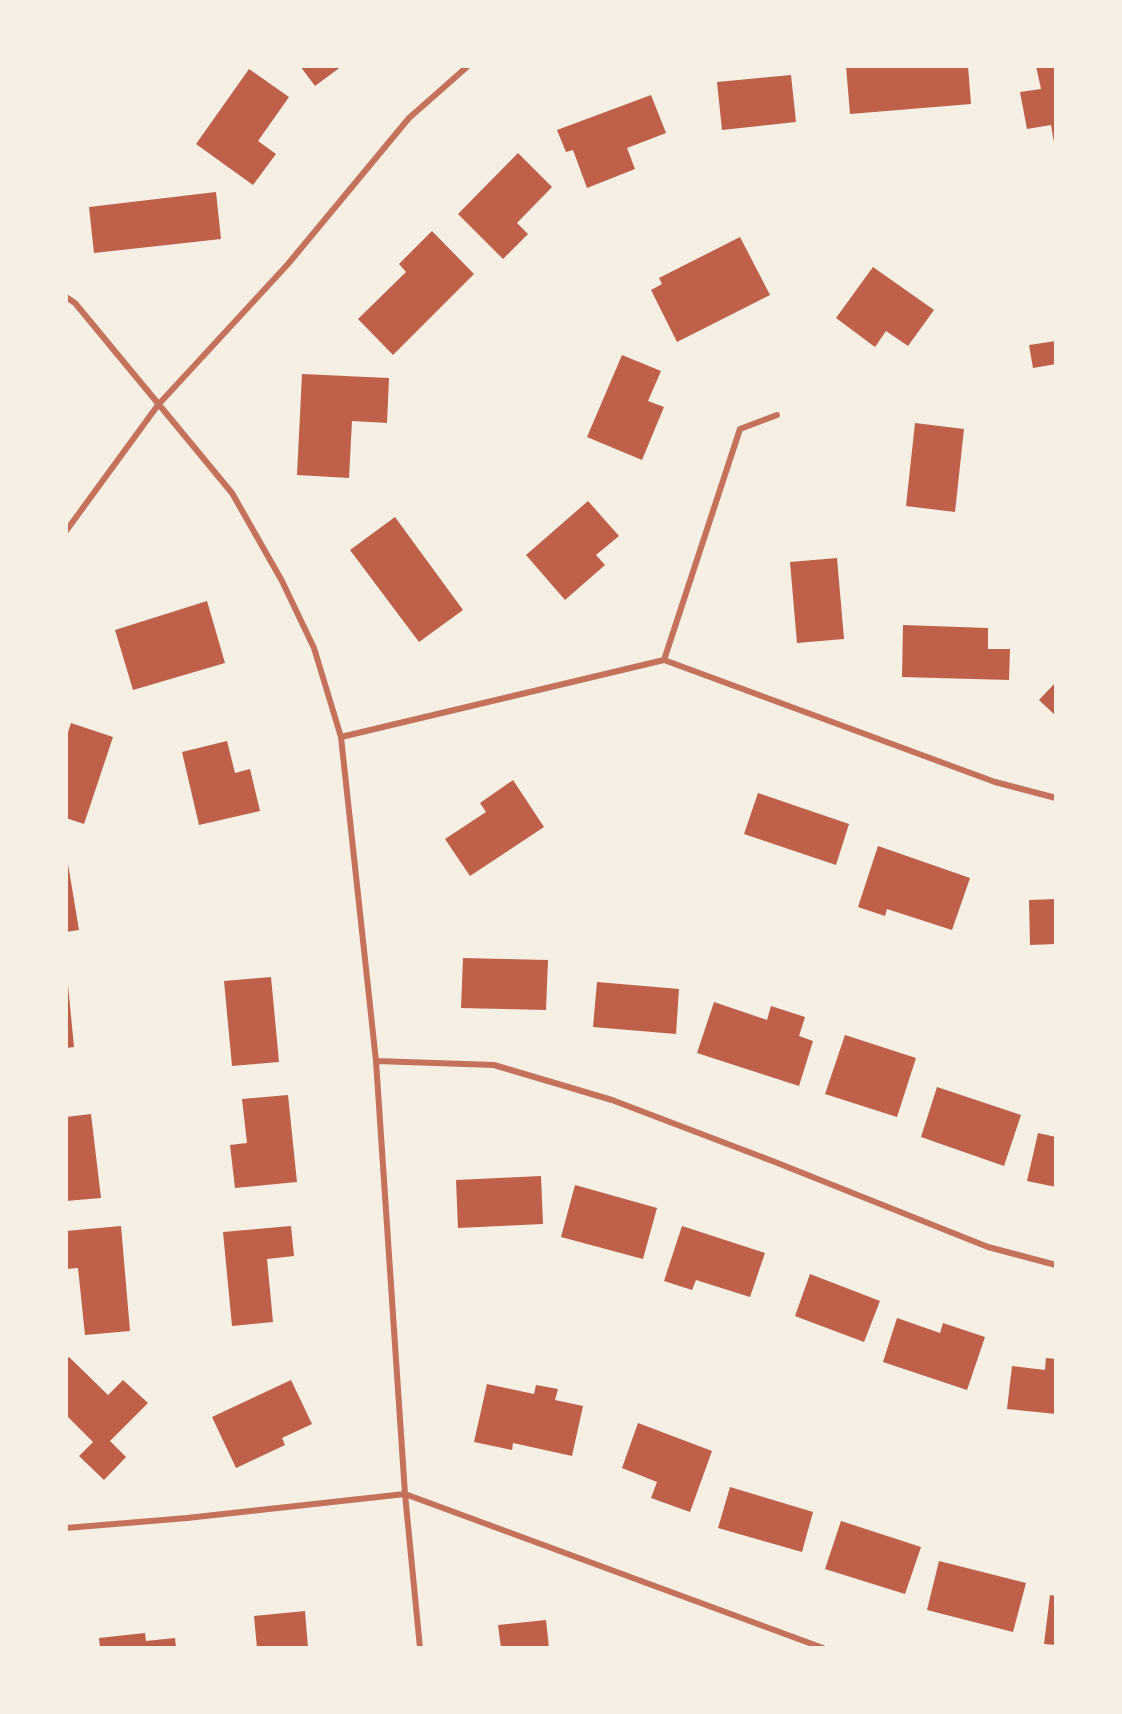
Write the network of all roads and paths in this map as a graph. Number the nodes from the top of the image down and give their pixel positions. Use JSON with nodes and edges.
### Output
{"nodes":[{"id":1,"x":468,"y":66,"type":"edge"},
{"id":2,"x":66,"y":297,"type":"edge"},
{"id":3,"x":158,"y":405,"type":"junction"},
{"id":4,"x":777,"y":415,"type":"dead end"},
{"id":5,"x":66,"y":531,"type":"edge"},
{"id":6,"x":664,"y":660,"type":"junction"},
{"id":7,"x":341,"y":737,"type":"junction"},
{"id":8,"x":1056,"y":798,"type":"edge"},
{"id":9,"x":375,"y":1061,"type":"junction"},
{"id":10,"x":1056,"y":1265,"type":"edge"},
{"id":11,"x":405,"y":1494,"type":"junction"},
{"id":12,"x":66,"y":1528,"type":"edge"},
{"id":13,"x":420,"y":1648,"type":"edge"},
{"id":14,"x":823,"y":1648,"type":"edge"}],
"edges":[{"from":1,"to":3,"type":"street"},
{"from":2,"to":3,"type":"street"},
{"from":3,"to":5,"type":"street"},
{"from":3,"to":7,"type":"street"},
{"from":4,"to":6,"type":"street"},
{"from":6,"to":7,"type":"street"},
{"from":6,"to":8,"type":"street"},
{"from":7,"to":9,"type":"street"},
{"from":9,"to":10,"type":"street"},
{"from":9,"to":11,"type":"street"},
{"from":11,"to":12,"type":"street"},
{"from":11,"to":13,"type":"street"},
{"from":11,"to":14,"type":"street"}]}
